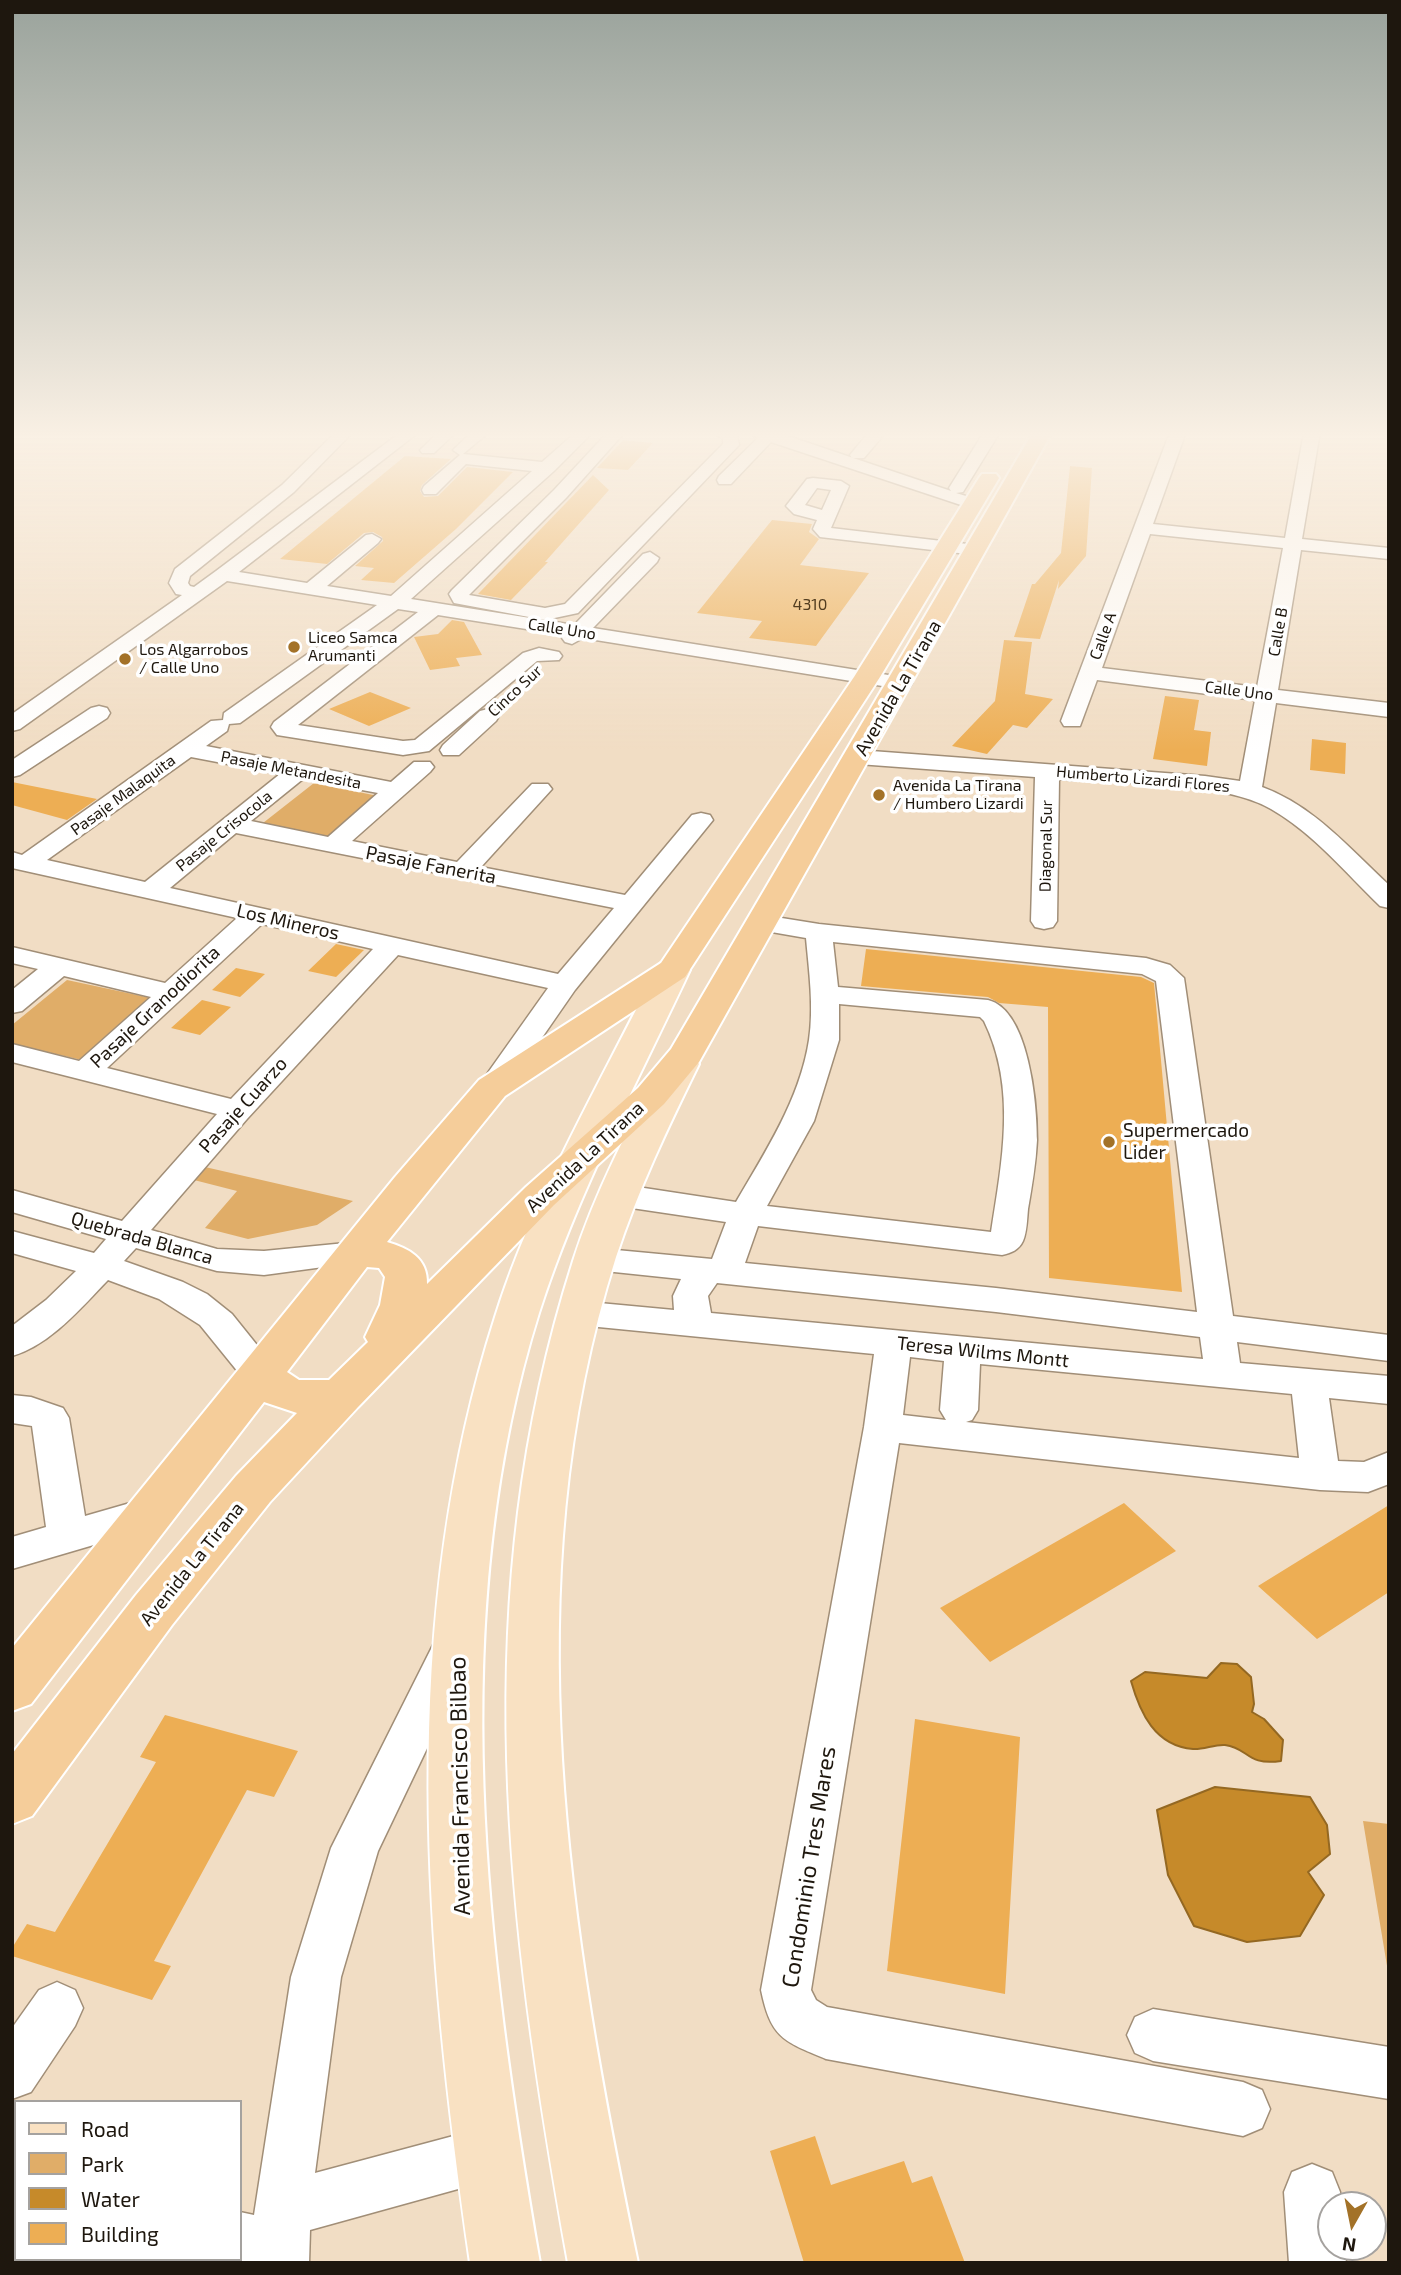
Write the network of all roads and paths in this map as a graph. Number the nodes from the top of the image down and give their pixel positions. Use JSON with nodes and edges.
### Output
{"nodes":[{"id":1,"x":227,"y":538,"type":"edge"},
{"id":2,"x":271,"y":538,"type":"edge"},
{"id":3,"x":468,"y":538,"type":"edge"},
{"id":4,"x":516,"y":538,"type":"edge"},
{"id":5,"x":640,"y":538,"type":"edge"},
{"id":6,"x":870,"y":538,"type":"edge"},
{"id":7,"x":951,"y":538,"type":"edge"},
{"id":8,"x":983,"y":538,"type":"edge"},
{"id":9,"x":1139,"y":538,"type":"edge"},
{"id":10,"x":1238,"y":538,"type":"edge"},
{"id":11,"x":1294,"y":538,"type":"edge"},
{"id":12,"x":372,"y":539,"type":"dead end"},
{"id":13,"x":664,"y":544,"type":"dead end"},
{"id":14,"x":1293,"y":544,"type":"junction"},
{"id":15,"x":946,"y":547,"type":"junction"},
{"id":16,"x":976,"y":550,"type":"junction"},
{"id":17,"x":1389,"y":554,"type":"edge"},
{"id":18,"x":223,"y":575,"type":"junction"},
{"id":19,"x":311,"y":589,"type":"junction"},
{"id":20,"x":197,"y":593,"type":"junction"},
{"id":21,"x":395,"y":602,"type":"junction"},
{"id":22,"x":434,"y":609,"type":"junction"},
{"id":23,"x":579,"y":631,"type":"junction"},
{"id":24,"x":552,"y":656,"type":"junction"},
{"id":25,"x":1089,"y":673,"type":"junction"},
{"id":26,"x":867,"y":677,"type":"junction"},
{"id":27,"x":901,"y":682,"type":"junction"},
{"id":28,"x":1267,"y":694,"type":"junction"},
{"id":29,"x":1389,"y":710,"type":"edge"},
{"id":30,"x":99,"y":713,"type":"dead end"},
{"id":31,"x":1072,"y":721,"type":"dead end"},
{"id":32,"x":12,"y":724,"type":"edge"},
{"id":33,"x":187,"y":749,"type":"junction"},
{"id":34,"x":451,"y":750,"type":"dead end"},
{"id":35,"x":858,"y":757,"type":"junction"},
{"id":36,"x":422,"y":768,"type":"dead end"},
{"id":37,"x":12,"y":769,"type":"edge"},
{"id":38,"x":298,"y":771,"type":"junction"},
{"id":39,"x":1047,"y":771,"type":"junction"},
{"id":40,"x":540,"y":789,"type":"dead end"},
{"id":41,"x":396,"y":790,"type":"junction"},
{"id":42,"x":1250,"y":791,"type":"junction"},
{"id":43,"x":701,"y":820,"type":"dead end"},
{"id":44,"x":232,"y":825,"type":"junction"},
{"id":45,"x":333,"y":845,"type":"junction"},
{"id":46,"x":20,"y":862,"type":"edge"},
{"id":47,"x":463,"y":871,"type":"junction"},
{"id":48,"x":150,"y":891,"type":"junction"},
{"id":49,"x":1389,"y":900,"type":"edge"},
{"id":50,"x":631,"y":904,"type":"junction"},
{"id":51,"x":256,"y":915,"type":"junction"},
{"id":52,"x":1044,"y":921,"type":"dead end"},
{"id":53,"x":763,"y":923,"type":"junction"},
{"id":54,"x":819,"y":932,"type":"junction"},
{"id":55,"x":392,"y":945,"type":"junction"},
{"id":56,"x":12,"y":955,"type":"edge"},
{"id":57,"x":59,"y":966,"type":"junction"},
{"id":58,"x":673,"y":970,"type":"junction"},
{"id":59,"x":565,"y":984,"type":"junction"},
{"id":60,"x":171,"y":993,"type":"junction"},
{"id":61,"x":825,"y":994,"type":"junction"},
{"id":62,"x":12,"y":1005,"type":"edge"},
{"id":63,"x":12,"y":1053,"type":"edge"},
{"id":64,"x":686,"y":1054,"type":"junction"},
{"id":65,"x":85,"y":1072,"type":"junction"},
{"id":66,"x":492,"y":1088,"type":"junction"},
{"id":67,"x":237,"y":1110,"type":"junction"},
{"id":68,"x":581,"y":1158,"type":"junction"},
{"id":69,"x":618,"y":1195,"type":"junction"},
{"id":70,"x":12,"y":1201,"type":"edge"},
{"id":71,"x":746,"y":1214,"type":"junction"},
{"id":72,"x":127,"y":1235,"type":"junction"},
{"id":73,"x":12,"y":1242,"type":"edge"},
{"id":74,"x":356,"y":1253,"type":"junction"},
{"id":75,"x":595,"y":1259,"type":"junction"},
{"id":76,"x":99,"y":1267,"type":"junction"},
{"id":77,"x":717,"y":1271,"type":"junction"},
{"id":78,"x":578,"y":1313,"type":"junction"},
{"id":79,"x":700,"y":1324,"type":"junction"},
{"id":80,"x":1218,"y":1327,"type":"junction"},
{"id":81,"x":12,"y":1343,"type":"edge"},
{"id":82,"x":892,"y":1343,"type":"junction"},
{"id":83,"x":1389,"y":1348,"type":"edge"},
{"id":84,"x":963,"y":1350,"type":"junction"},
{"id":85,"x":261,"y":1374,"type":"junction"},
{"id":86,"x":1223,"y":1374,"type":"junction"},
{"id":87,"x":357,"y":1379,"type":"junction"},
{"id":88,"x":1308,"y":1382,"type":"junction"},
{"id":89,"x":1389,"y":1390,"type":"edge"},
{"id":90,"x":12,"y":1409,"type":"edge"},
{"id":91,"x":959,"y":1410,"type":"dead end"},
{"id":92,"x":883,"y":1427,"type":"junction"},
{"id":93,"x":1389,"y":1467,"type":"edge"},
{"id":94,"x":1320,"y":1475,"type":"junction"},
{"id":95,"x":150,"y":1513,"type":"junction"},
{"id":96,"x":68,"y":1537,"type":"junction"},
{"id":97,"x":12,"y":1553,"type":"edge"},
{"id":98,"x":457,"y":1638,"type":"junction"},
{"id":99,"x":12,"y":1688,"type":"edge"},
{"id":100,"x":12,"y":1798,"type":"edge"},
{"id":101,"x":57,"y":2008,"type":"dead end"},
{"id":102,"x":1153,"y":2035,"type":"dead end"},
{"id":103,"x":12,"y":2073,"type":"edge"},
{"id":104,"x":1389,"y":2073,"type":"edge"},
{"id":105,"x":1243,"y":2109,"type":"dead end"},
{"id":106,"x":487,"y":2154,"type":"junction"},
{"id":107,"x":1312,"y":2192,"type":"dead end"},
{"id":108,"x":271,"y":2241,"type":"edge"},
{"id":109,"x":505,"y":2263,"type":"edge"},
{"id":110,"x":603,"y":2263,"type":"edge"},
{"id":111,"x":1318,"y":2263,"type":"edge"}],
"edges":[{"from":1,"to":20,"type":"street"},
{"from":2,"to":18,"type":"street"},
{"from":3,"to":21,"type":"street","name":"Pasaje Malaquita"},
{"from":4,"to":5,"type":"street"},
{"from":6,"to":15,"type":"street"},
{"from":7,"to":15,"type":"highway","name":"Avenida La Tirana"},
{"from":8,"to":16,"type":"highway","name":"Avenida La Tirana"},
{"from":9,"to":25,"type":"street","name":"Calle A"},
{"from":10,"to":14,"type":"street"},
{"from":11,"to":14,"type":"street","name":"Calle B"},
{"from":12,"to":19,"type":"street"},
{"from":13,"to":23,"type":"street","name":"Cinco Sur"},
{"from":14,"to":17,"type":"street"},
{"from":14,"to":28,"type":"street","name":"Calle B"},
{"from":15,"to":16,"type":"street"},
{"from":15,"to":26,"type":"highway","name":"Avenida La Tirana"},
{"from":16,"to":27,"type":"highway","name":"Avenida La Tirana"},
{"from":18,"to":19,"type":"street","name":"Calle Uno"},
{"from":18,"to":20,"type":"street"},
{"from":19,"to":21,"type":"street","name":"Calle Uno"},
{"from":20,"to":32,"type":"street"},
{"from":21,"to":22,"type":"street","name":"Calle Uno"},
{"from":21,"to":33,"type":"street","name":"Pasaje Malaquita"},
{"from":22,"to":23,"type":"street","name":"Calle Uno"},
{"from":22,"to":24,"type":"street"},
{"from":23,"to":24,"type":"street","name":"Cinco Sur"},
{"from":23,"to":26,"type":"street","name":"Calle Uno"},
{"from":24,"to":34,"type":"street","name":"Cinco Sur"},
{"from":25,"to":28,"type":"street","name":"Calle Uno"},
{"from":25,"to":31,"type":"street","name":"Calle A"},
{"from":26,"to":27,"type":"street","name":"Calle Uno"},
{"from":26,"to":58,"type":"highway","name":"Avenida La Tirana"},
{"from":27,"to":35,"type":"highway","name":"Avenida La Tirana"},
{"from":28,"to":29,"type":"street","name":"Calle Uno"},
{"from":28,"to":42,"type":"street","name":"Calle B"},
{"from":30,"to":37,"type":"street"},
{"from":33,"to":38,"type":"street","name":"Pasaje Metandesita"},
{"from":33,"to":46,"type":"street","name":"Pasaje Malaquita"},
{"from":35,"to":39,"type":"street","name":"Humberto Lizardi Flores"},
{"from":35,"to":53,"type":"highway","name":"Avenida La Tirana"},
{"from":36,"to":41,"type":"street"},
{"from":38,"to":41,"type":"street","name":"Pasaje Metandesita"},
{"from":38,"to":44,"type":"street","name":"Pasaje Crisocola"},
{"from":39,"to":42,"type":"street","name":"Humberto Lizardi Flores"},
{"from":39,"to":52,"type":"street","name":"Diagonal Sur"},
{"from":40,"to":47,"type":"street"},
{"from":41,"to":45,"type":"street"},
{"from":42,"to":49,"type":"street","name":"Humberto Lizardi Flores"},
{"from":43,"to":50,"type":"street","name":"Avenida La Tirana"},
{"from":44,"to":45,"type":"street","name":"Pasaje Fanerita"},
{"from":44,"to":48,"type":"street","name":"Pasaje Crisocola"},
{"from":45,"to":47,"type":"street","name":"Pasaje Fanerita"},
{"from":46,"to":48,"type":"street","name":"Los Mineros"},
{"from":47,"to":50,"type":"street","name":"Pasaje Fanerita"},
{"from":48,"to":51,"type":"street","name":"Los Mineros"},
{"from":50,"to":59,"type":"street","name":"Avenida La Tirana"},
{"from":51,"to":55,"type":"street","name":"Los Mineros"},
{"from":51,"to":60,"type":"street","name":"Pasaje Granodiorita"},
{"from":53,"to":54,"type":"street"},
{"from":53,"to":64,"type":"highway","name":"Avenida La Tirana"},
{"from":54,"to":61,"type":"street"},
{"from":54,"to":80,"type":"street"},
{"from":55,"to":59,"type":"street","name":"Los Mineros"},
{"from":55,"to":67,"type":"street","name":"Pasaje Cuarzo"},
{"from":56,"to":57,"type":"street"},
{"from":57,"to":60,"type":"street"},
{"from":57,"to":62,"type":"street"},
{"from":58,"to":66,"type":"highway","name":"Avenida La Tirana"},
{"from":58,"to":68,"type":"main road","name":"Avenida Francisco Bilbao"},
{"from":59,"to":66,"type":"street","name":"Avenida La Tirana"},
{"from":60,"to":65,"type":"street","name":"Pasaje Granodiorita"},
{"from":61,"to":71,"type":"street"},
{"from":61,"to":71,"type":"street"},
{"from":63,"to":65,"type":"street"},
{"from":64,"to":68,"type":"highway","name":"Avenida La Tirana"},
{"from":64,"to":69,"type":"main road"},
{"from":65,"to":67,"type":"street"},
{"from":66,"to":74,"type":"highway","name":"Avenida La Tirana"},
{"from":67,"to":72,"type":"street","name":"Pasaje Cuarzo"},
{"from":68,"to":87,"type":"highway","name":"Avenida La Tirana"},
{"from":68,"to":98,"type":"main road","name":"Avenida Francisco Bilbao"},
{"from":69,"to":71,"type":"street"},
{"from":69,"to":75,"type":"main road"},
{"from":70,"to":72,"type":"street","name":"Quebrada Blanca"},
{"from":71,"to":77,"type":"street"},
{"from":72,"to":74,"type":"street","name":"Quebrada Blanca"},
{"from":72,"to":76,"type":"street","name":"Pasaje Cuarzo"},
{"from":73,"to":76,"type":"street","name":"Quebrada Blanca"},
{"from":74,"to":85,"type":"highway","name":"Avenida La Tirana"},
{"from":74,"to":87,"type":"highway"},
{"from":75,"to":77,"type":"street"},
{"from":75,"to":78,"type":"main road"},
{"from":76,"to":81,"type":"street","name":"Pasaje Cuarzo"},
{"from":76,"to":85,"type":"street","name":"Quebrada Blanca"},
{"from":77,"to":79,"type":"street"},
{"from":77,"to":80,"type":"street"},
{"from":78,"to":79,"type":"street","name":"Teresa Wilms Montt"},
{"from":78,"to":110,"type":"main road"},
{"from":79,"to":82,"type":"street","name":"Teresa Wilms Montt"},
{"from":80,"to":83,"type":"street"},
{"from":80,"to":86,"type":"street"},
{"from":82,"to":84,"type":"street","name":"Teresa Wilms Montt"},
{"from":82,"to":92,"type":"street","name":"Condominio Tres Mares"},
{"from":84,"to":86,"type":"street","name":"Teresa Wilms Montt"},
{"from":84,"to":91,"type":"street"},
{"from":85,"to":87,"type":"highway"},
{"from":85,"to":95,"type":"highway","name":"Avenida La Tirana"},
{"from":86,"to":88,"type":"street","name":"Teresa Wilms Montt"},
{"from":87,"to":100,"type":"highway","name":"Avenida La Tirana"},
{"from":88,"to":89,"type":"street","name":"Teresa Wilms Montt"},
{"from":88,"to":94,"type":"street"},
{"from":90,"to":96,"type":"street"},
{"from":92,"to":94,"type":"street"},
{"from":92,"to":105,"type":"street","name":"Condominio Tres Mares"},
{"from":93,"to":94,"type":"street"},
{"from":95,"to":96,"type":"street"},
{"from":95,"to":99,"type":"highway","name":"Avenida La Tirana"},
{"from":96,"to":97,"type":"street"},
{"from":98,"to":106,"type":"main road","name":"Avenida Francisco Bilbao"},
{"from":98,"to":108,"type":"street"},
{"from":101,"to":103,"type":"street"},
{"from":102,"to":104,"type":"street"},
{"from":106,"to":108,"type":"street"},
{"from":106,"to":109,"type":"main road","name":"Avenida Francisco Bilbao"},
{"from":107,"to":111,"type":"street"}]}
